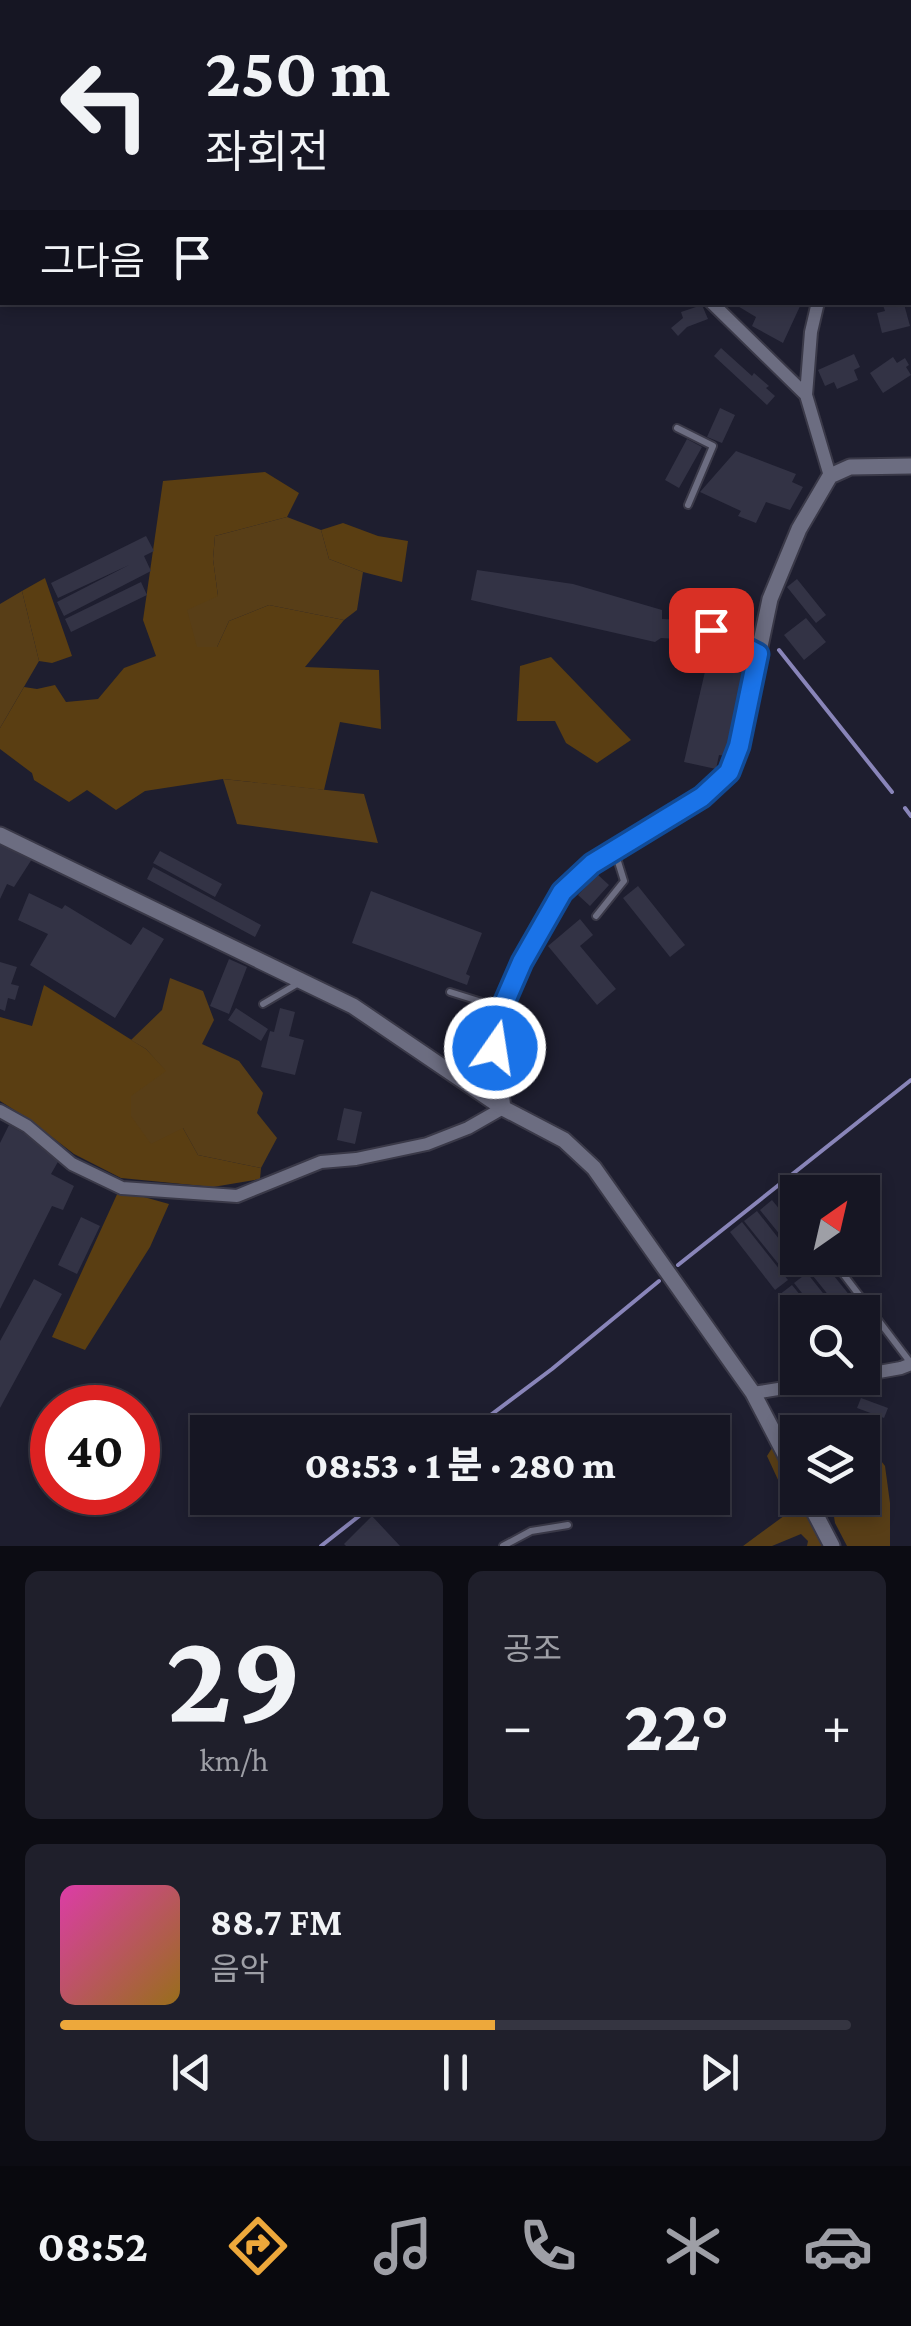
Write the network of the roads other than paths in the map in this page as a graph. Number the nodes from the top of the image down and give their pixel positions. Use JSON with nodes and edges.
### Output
{"nodes":[{"id":1,"x":714,"y":305,"type":"edge"},
{"id":2,"x":817,"y":305,"type":"edge"},
{"id":3,"x":806,"y":395,"type":"junction"},
{"id":4,"x":678,"y":428,"type":"dead end"},
{"id":5,"x":911,"y":466,"type":"edge"},
{"id":6,"x":830,"y":476,"type":"junction"},
{"id":7,"x":688,"y":505,"type":"dead end"},
{"id":8,"x":711,"y":630,"type":"dead end"},
{"id":9,"x":758,"y":654,"type":"junction"},
{"id":10,"x":0,"y":835,"type":"edge"},
{"id":11,"x":615,"y":851,"type":"junction"},
{"id":12,"x":596,"y":916,"type":"dead end"},
{"id":13,"x":303,"y":980,"type":"junction"},
{"id":14,"x":450,"y":992,"type":"dead end"},
{"id":15,"x":263,"y":1004,"type":"dead end"},
{"id":16,"x":502,"y":1008,"type":"junction"},
{"id":17,"x":503,"y":1108,"type":"junction"},
{"id":18,"x":0,"y":1111,"type":"edge"},
{"id":19,"x":844,"y":1275,"type":"edge"},
{"id":20,"x":911,"y":1363,"type":"edge"},
{"id":21,"x":880,"y":1372,"type":"edge"},
{"id":22,"x":780,"y":1389,"type":"edge"},
{"id":23,"x":752,"y":1393,"type":"junction"},
{"id":24,"x":780,"y":1445,"type":"edge"},
{"id":25,"x":816,"y":1515,"type":"edge"},
{"id":26,"x":568,"y":1525,"type":"dead end"},
{"id":27,"x":503,"y":1546,"type":"edge"},
{"id":28,"x":832,"y":1546,"type":"edge"}],
"edges":[{"from":1,"to":3,"type":"street"},
{"from":2,"to":3,"type":"street"},
{"from":3,"to":6,"type":"street"},
{"from":4,"to":7,"type":"lane"},
{"from":5,"to":6,"type":"street"},
{"from":6,"to":9,"type":"street"},
{"from":8,"to":9,"type":"lane"},
{"from":9,"to":11,"type":"street"},
{"from":10,"to":13,"type":"street"},
{"from":11,"to":12,"type":"lane"},
{"from":11,"to":16,"type":"street"},
{"from":13,"to":15,"type":"lane"},
{"from":13,"to":17,"type":"street"},
{"from":14,"to":16,"type":"lane"},
{"from":16,"to":17,"type":"street"},
{"from":17,"to":18,"type":"street"},
{"from":17,"to":23,"type":"street"},
{"from":19,"to":20,"type":"lane"},
{"from":20,"to":21,"type":"street"},
{"from":22,"to":23,"type":"street"},
{"from":23,"to":24,"type":"street"},
{"from":25,"to":28,"type":"street"},
{"from":26,"to":27,"type":"lane"}]}
